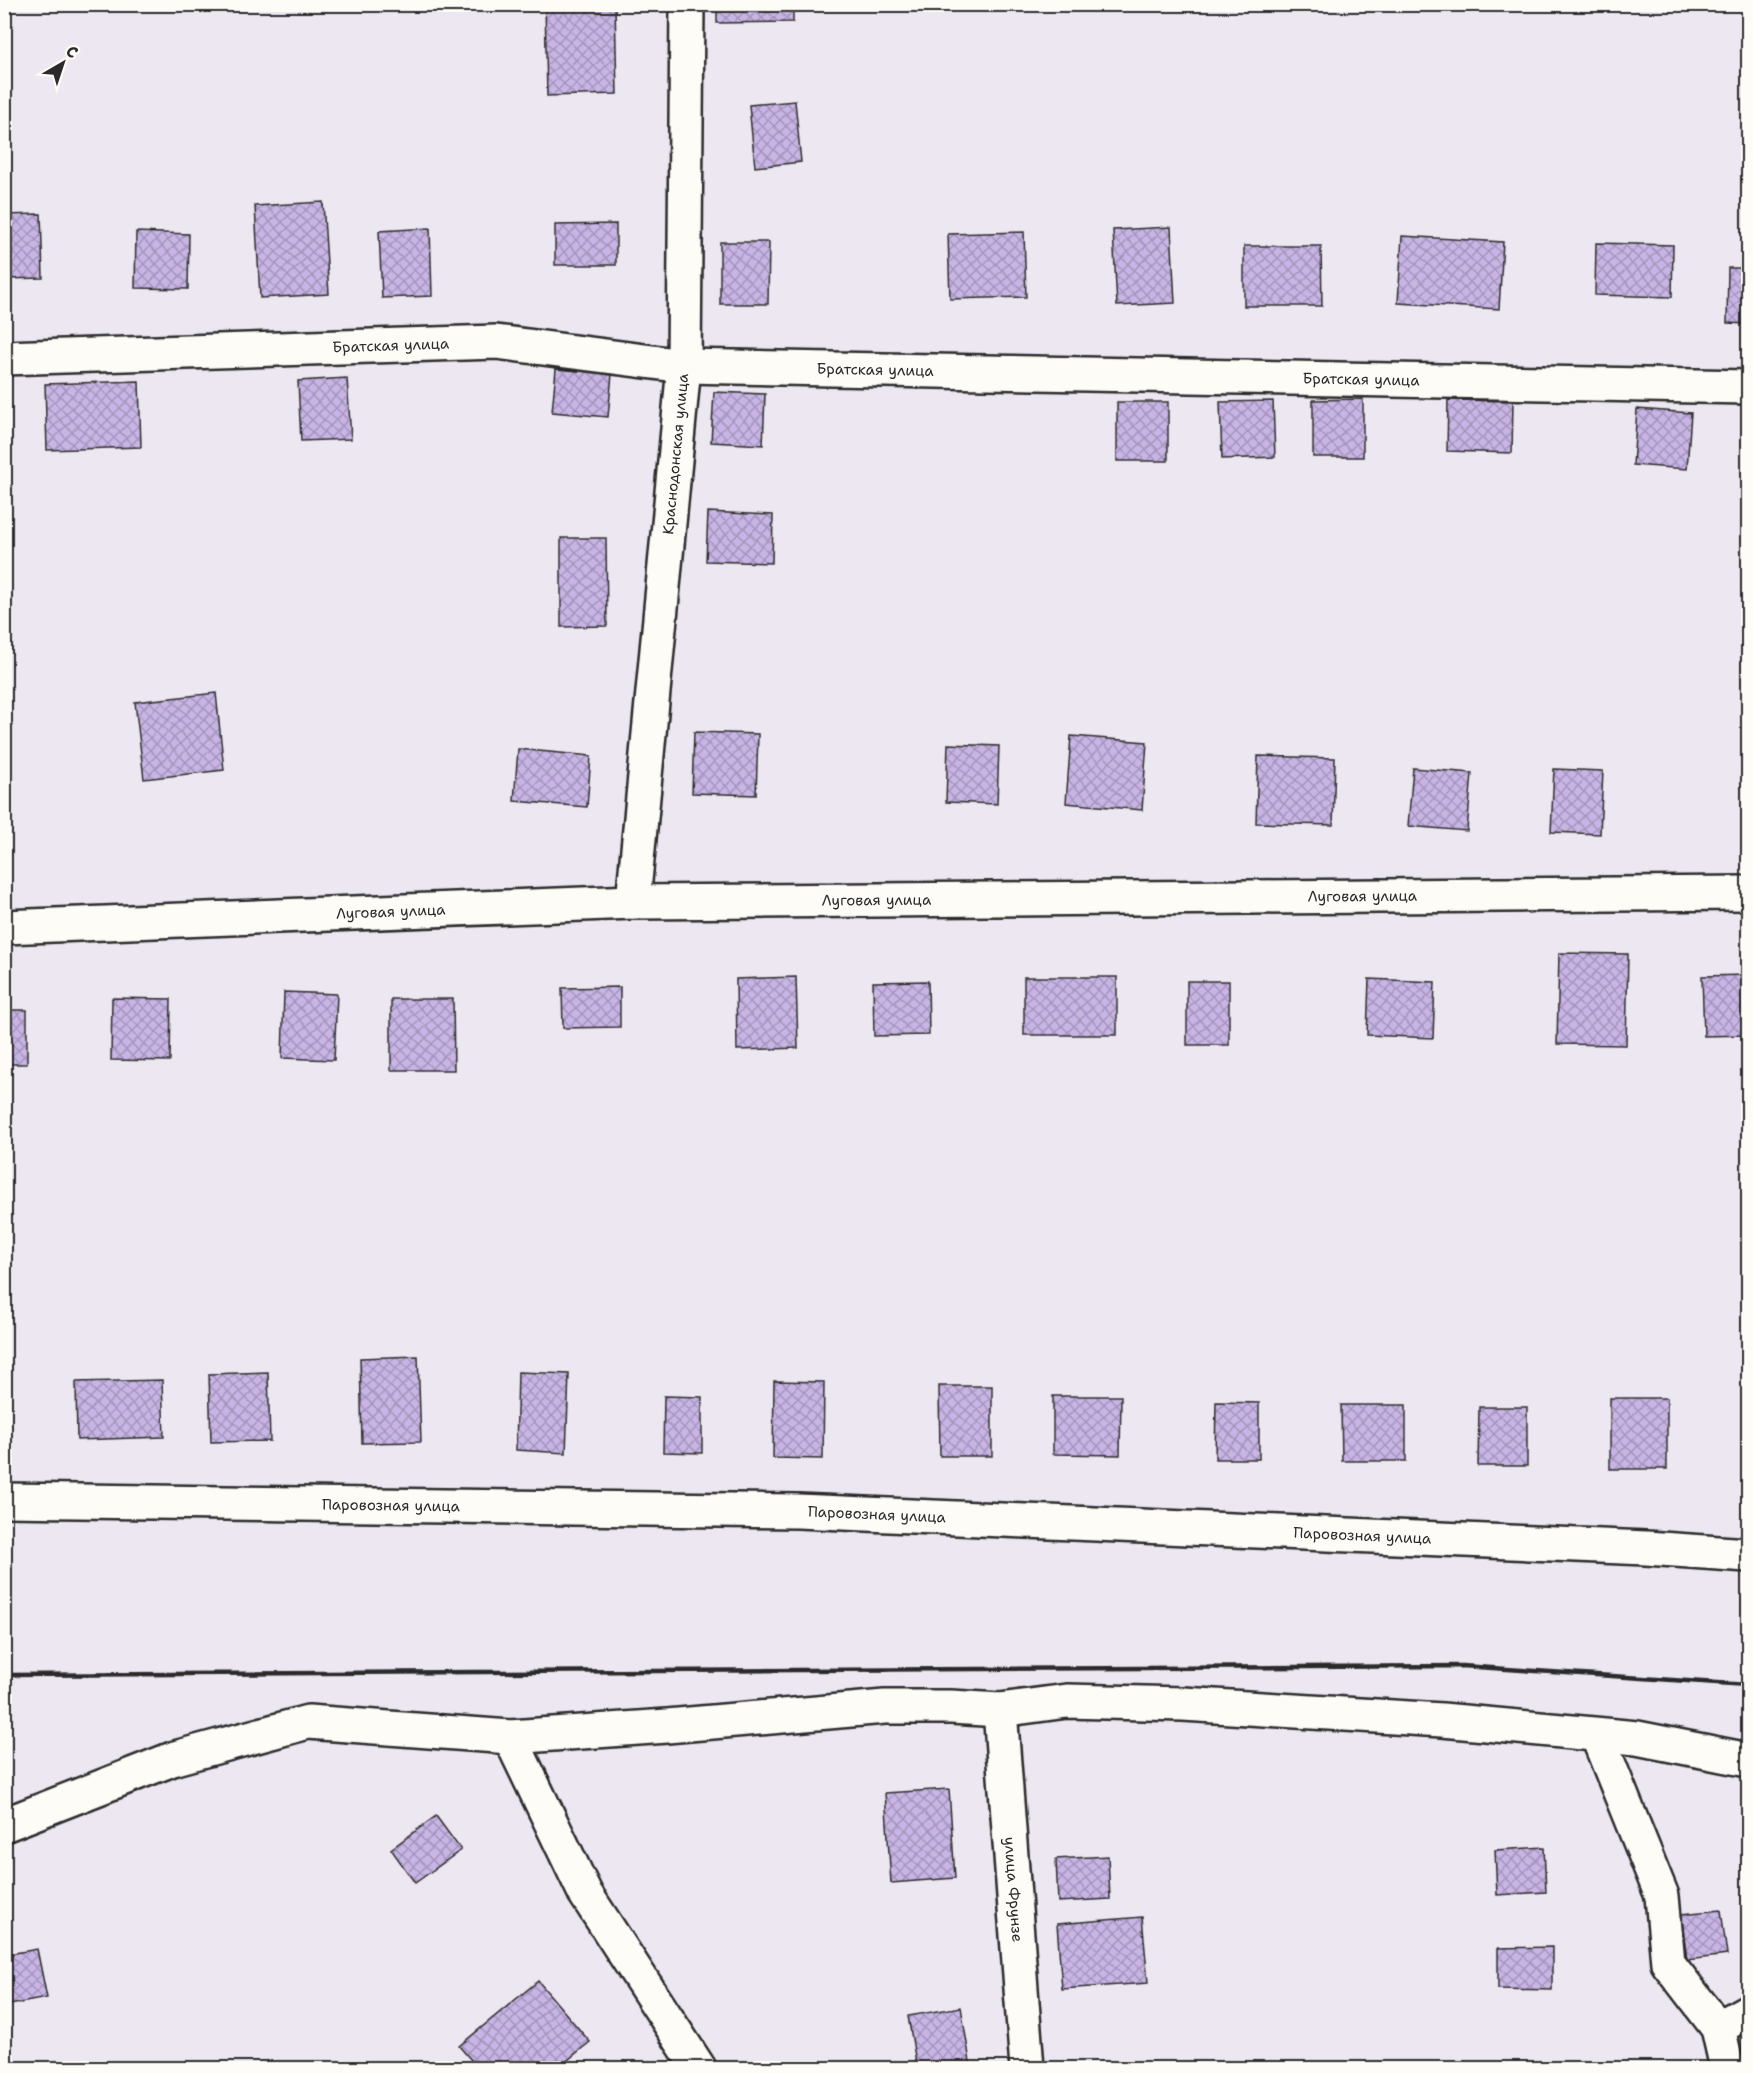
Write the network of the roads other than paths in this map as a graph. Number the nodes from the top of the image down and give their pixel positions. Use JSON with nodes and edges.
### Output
{"nodes":[{"id":1,"x":687,"y":4,"type":"edge"},
{"id":2,"x":4,"y":358,"type":"edge"},
{"id":3,"x":684,"y":366,"type":"junction"},
{"id":4,"x":1749,"y":387,"type":"edge"},
{"id":5,"x":1749,"y":893,"type":"edge"},
{"id":6,"x":633,"y":902,"type":"junction"},
{"id":7,"x":4,"y":927,"type":"edge"},
{"id":8,"x":4,"y":1500,"type":"edge"},
{"id":9,"x":1749,"y":1554,"type":"edge"},
{"id":10,"x":1000,"y":1710,"type":"junction"},
{"id":11,"x":1597,"y":1735,"type":"junction"},
{"id":12,"x":510,"y":1737,"type":"junction"},
{"id":13,"x":1749,"y":1760,"type":"edge"},
{"id":14,"x":4,"y":1825,"type":"edge"},
{"id":15,"x":1749,"y":2011,"type":"edge"},
{"id":16,"x":1718,"y":2028,"type":"junction"},
{"id":17,"x":699,"y":2068,"type":"edge"},
{"id":18,"x":1028,"y":2068,"type":"edge"},
{"id":19,"x":1727,"y":2068,"type":"edge"}],
"edges":[{"from":1,"to":3,"type":"street","name":"Краснодонская улица"},
{"from":2,"to":3,"type":"street","name":"Братская улица"},
{"from":3,"to":4,"type":"street","name":"Братская улица"},
{"from":3,"to":6,"type":"street","name":"Краснодонская улица"},
{"from":5,"to":6,"type":"street","name":"Луговая улица"},
{"from":6,"to":7,"type":"street","name":"Луговая улица"},
{"from":8,"to":9,"type":"street","name":"Паровозная улица"},
{"from":10,"to":11,"type":"street"},
{"from":10,"to":12,"type":"street"},
{"from":10,"to":18,"type":"street","name":"улица Фрунзе"},
{"from":11,"to":13,"type":"street"},
{"from":11,"to":16,"type":"street"},
{"from":12,"to":14,"type":"street"},
{"from":12,"to":17,"type":"street"},
{"from":15,"to":16,"type":"street"},
{"from":16,"to":19,"type":"street"}]}
